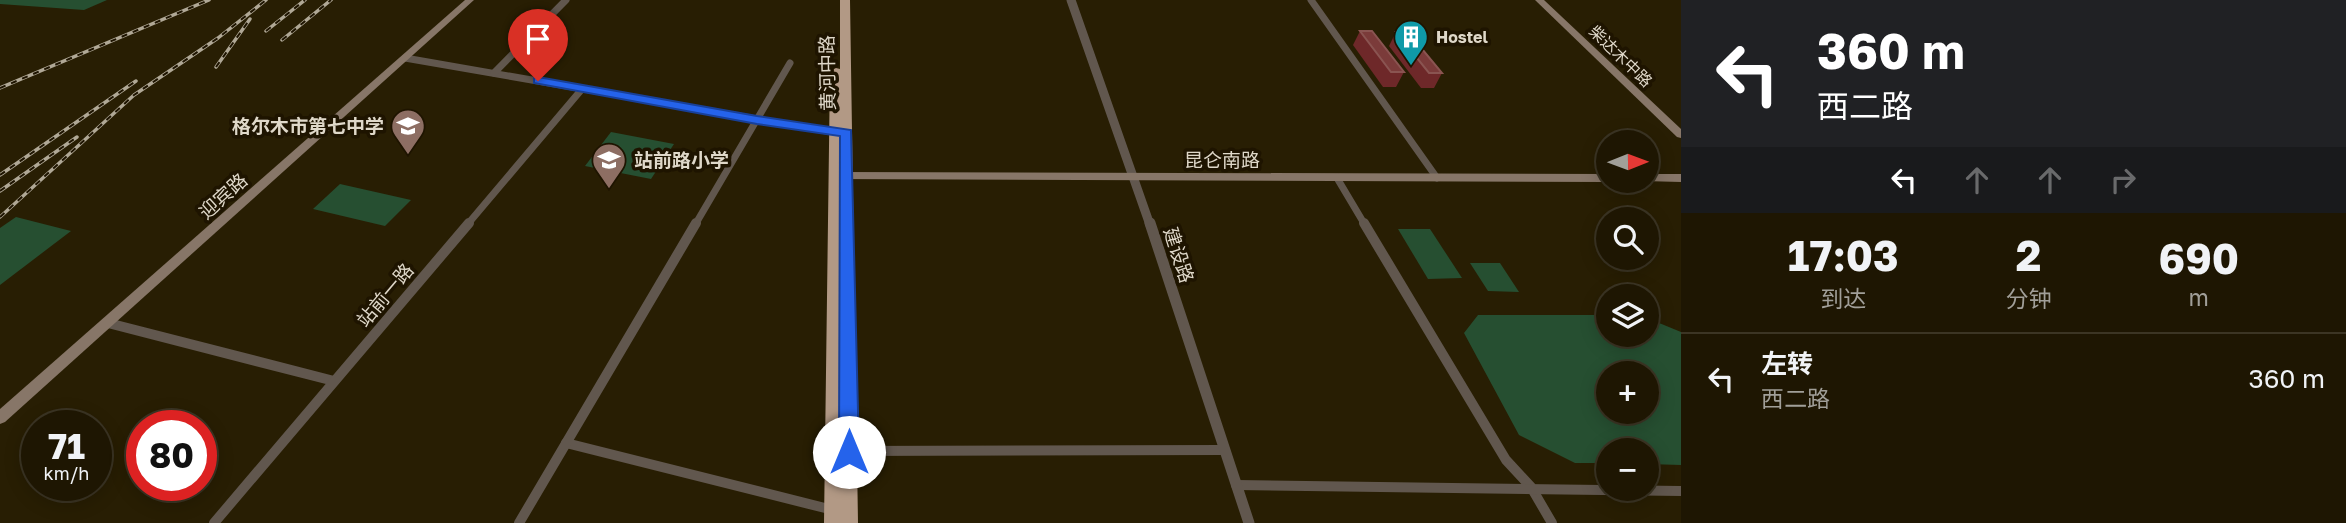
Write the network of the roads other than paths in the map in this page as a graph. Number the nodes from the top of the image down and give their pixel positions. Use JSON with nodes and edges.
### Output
{"nodes":[{"id":1,"x":470,"y":0,"type":"edge"},
{"id":2,"x":566,"y":0,"type":"edge"},
{"id":3,"x":837,"y":0,"type":"edge"},
{"id":4,"x":845,"y":0,"type":"edge"},
{"id":5,"x":1071,"y":0,"type":"edge"},
{"id":6,"x":1311,"y":0,"type":"edge"},
{"id":7,"x":1539,"y":0,"type":"edge"},
{"id":8,"x":1546,"y":0,"type":"edge"},
{"id":9,"x":405,"y":58,"type":"junction"},
{"id":10,"x":790,"y":63,"type":"dead end"},
{"id":11,"x":494,"y":73,"type":"junction"},
{"id":12,"x":582,"y":89,"type":"junction"},
{"id":13,"x":757,"y":120,"type":"junction"},
{"id":14,"x":1681,"y":126,"type":"edge"},
{"id":15,"x":841,"y":133,"type":"junction"},
{"id":16,"x":1681,"y":135,"type":"edge"},
{"id":17,"x":841,"y":176,"type":"junction"},
{"id":18,"x":1135,"y":178,"type":"junction"},
{"id":19,"x":1337,"y":178,"type":"junction"},
{"id":20,"x":1437,"y":178,"type":"junction"},
{"id":21,"x":1596,"y":178,"type":"edge"},
{"id":22,"x":1659,"y":178,"type":"edge"},
{"id":23,"x":1681,"y":178,"type":"edge"},
{"id":24,"x":108,"y":323,"type":"junction"},
{"id":25,"x":334,"y":381,"type":"junction"},
{"id":26,"x":0,"y":403,"type":"edge"},
{"id":27,"x":13,"y":407,"type":"junction"},
{"id":28,"x":0,"y":418,"type":"edge"},
{"id":29,"x":566,"y":443,"type":"junction"},
{"id":30,"x":1224,"y":450,"type":"junction"},
{"id":31,"x":849,"y":452,"type":"junction"},
{"id":32,"x":1236,"y":485,"type":"junction"},
{"id":33,"x":1531,"y":487,"type":"junction"},
{"id":34,"x":1681,"y":491,"type":"edge"},
{"id":35,"x":833,"y":517,"type":"edge"},
{"id":36,"x":214,"y":523,"type":"edge"},
{"id":37,"x":519,"y":523,"type":"edge"},
{"id":38,"x":849,"y":523,"type":"edge"},
{"id":39,"x":1249,"y":523,"type":"edge"},
{"id":40,"x":1552,"y":523,"type":"edge"}],
"edges":[{"from":1,"to":9,"type":"main road","name":"迎宾路"},
{"from":2,"to":11,"type":"street"},
{"from":3,"to":15,"type":"highway","name":"黄河中路"},
{"from":4,"to":15,"type":"highway","name":"黄河中路"},
{"from":5,"to":18,"type":"street","name":"建设路"},
{"from":6,"to":20,"type":"street"},
{"from":7,"to":16,"type":"main road","name":"柴达木中路"},
{"from":8,"to":14,"type":"main road","name":"柴达木中路"},
{"from":9,"to":11,"type":"street"},
{"from":9,"to":24,"type":"main road","name":"迎宾路"},
{"from":10,"to":13,"type":"street"},
{"from":11,"to":12,"type":"street"},
{"from":12,"to":13,"type":"street"},
{"from":12,"to":25,"type":"street","name":"站前一路"},
{"from":13,"to":15,"type":"street"},
{"from":13,"to":29,"type":"street"},
{"from":15,"to":17,"type":"highway","name":"黄河中路"},
{"from":17,"to":18,"type":"main road","name":"昆仑南路"},
{"from":17,"to":31,"type":"highway","name":"黄河中路"},
{"from":17,"to":35,"type":"highway","name":"黄河中路"},
{"from":18,"to":19,"type":"main road","name":"昆仑南路"},
{"from":18,"to":30,"type":"street","name":"建设路"},
{"from":19,"to":20,"type":"main road","name":"昆仑南路"},
{"from":19,"to":33,"type":"street"},
{"from":20,"to":21,"type":"main road","name":"昆仑南路"},
{"from":22,"to":23,"type":"main road"},
{"from":24,"to":25,"type":"street"},
{"from":24,"to":27,"type":"main road","name":"迎宾路"},
{"from":25,"to":36,"type":"street","name":"站前一路"},
{"from":26,"to":27,"type":"street"},
{"from":27,"to":28,"type":"main road","name":"迎宾路"},
{"from":29,"to":35,"type":"street"},
{"from":29,"to":37,"type":"street"},
{"from":30,"to":31,"type":"street"},
{"from":30,"to":32,"type":"street","name":"建设路"},
{"from":31,"to":38,"type":"highway","name":"黄河中路"},
{"from":32,"to":33,"type":"street"},
{"from":32,"to":39,"type":"street","name":"建设路"},
{"from":33,"to":34,"type":"street"},
{"from":33,"to":40,"type":"street"}]}
